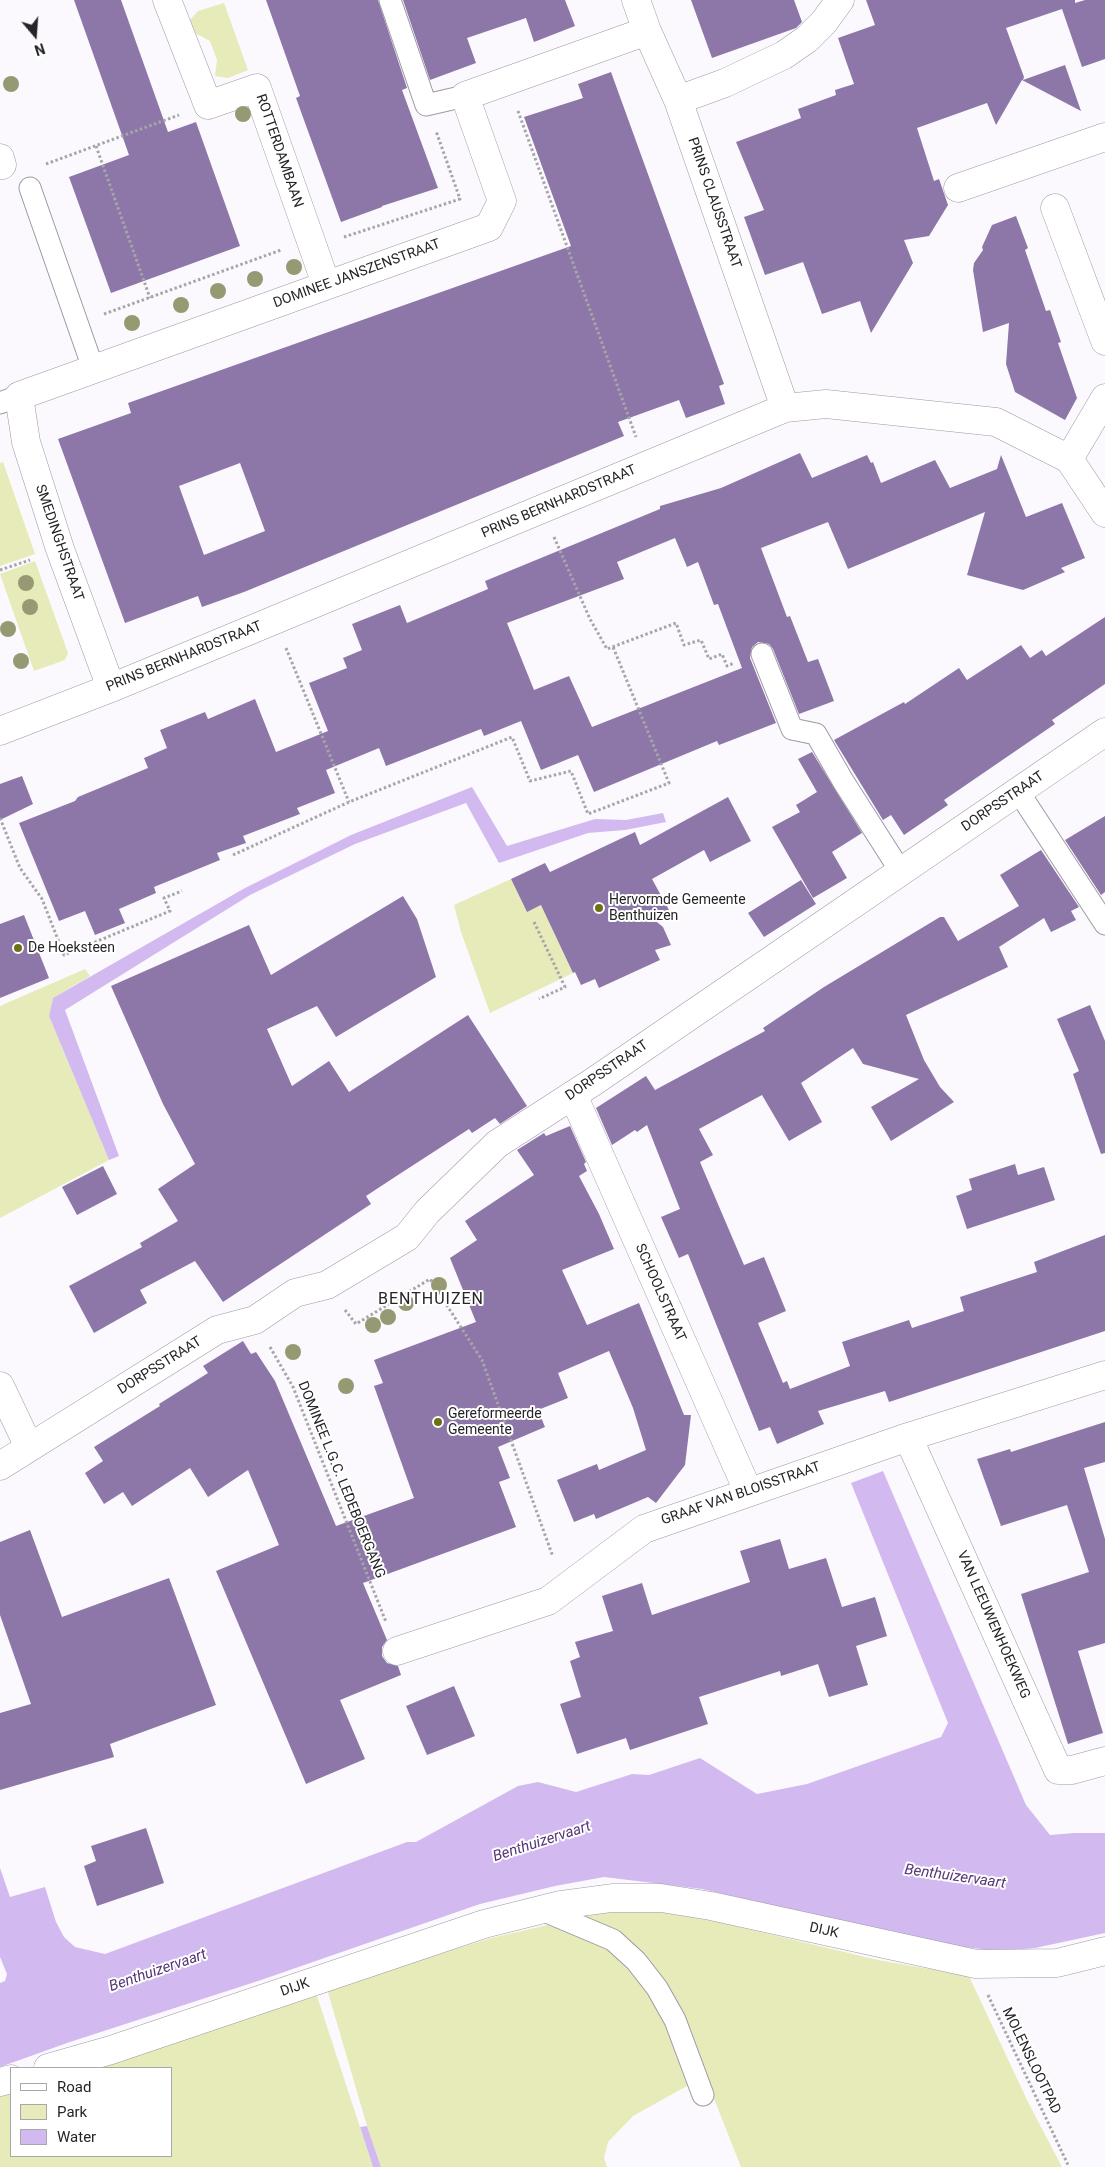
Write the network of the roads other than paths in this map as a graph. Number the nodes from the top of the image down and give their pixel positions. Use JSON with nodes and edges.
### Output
{"nodes":[{"id":1,"x":168,"y":0,"type":"edge"},
{"id":2,"x":390,"y":0,"type":"edge"},
{"id":3,"x":636,"y":0,"type":"edge"},
{"id":4,"x":840,"y":0,"type":"edge"},
{"id":5,"x":647,"y":31,"type":"junction"},
{"id":6,"x":465,"y":96,"type":"junction"},
{"id":7,"x":678,"y":100,"type":"junction"},
{"id":8,"x":1105,"y":137,"type":"edge"},
{"id":9,"x":30,"y":188,"type":"dead end"},
{"id":10,"x":958,"y":188,"type":"dead end"},
{"id":11,"x":1055,"y":208,"type":"dead end"},
{"id":12,"x":326,"y":284,"type":"junction"},
{"id":13,"x":1105,"y":341,"type":"edge"},
{"id":14,"x":93,"y":368,"type":"junction"},
{"id":15,"x":1105,"y":398,"type":"edge"},
{"id":16,"x":10,"y":399,"type":"edge"},
{"id":17,"x":785,"y":408,"type":"junction"},
{"id":18,"x":1069,"y":459,"type":"junction"},
{"id":19,"x":1105,"y":513,"type":"edge"},
{"id":20,"x":762,"y":654,"type":"road end"},
{"id":21,"x":111,"y":688,"type":"junction"},
{"id":22,"x":0,"y":731,"type":"edge"},
{"id":23,"x":1105,"y":732,"type":"edge"},
{"id":24,"x":1018,"y":792,"type":"junction"},
{"id":25,"x":900,"y":872,"type":"junction"},
{"id":26,"x":1105,"y":924,"type":"edge"},
{"id":27,"x":573,"y":1095,"type":"junction"},
{"id":28,"x":1105,"y":1374,"type":"edge"},
{"id":29,"x":0,"y":1386,"type":"edge"},
{"id":30,"x":908,"y":1436,"type":"junction"},
{"id":31,"x":29,"y":1447,"type":"junction"},
{"id":32,"x":0,"y":1466,"type":"edge"},
{"id":33,"x":748,"y":1491,"type":"junction"},
{"id":34,"x":397,"y":1651,"type":"road end"},
{"id":35,"x":1105,"y":1760,"type":"edge"},
{"id":36,"x":542,"y":1910,"type":"junction"},
{"id":37,"x":1105,"y":1951,"type":"edge"},
{"id":38,"x":52,"y":2067,"type":"edge"},
{"id":39,"x":703,"y":2095,"type":"dead end"}],
"edges":[{"from":1,"to":12,"type":"street","name":"ROTTERDAMBAAN"},
{"from":2,"to":6,"type":"lane"},
{"from":3,"to":5,"type":"street","name":"PRINS CLAUSSTRAAT"},
{"from":4,"to":7,"type":"street"},
{"from":5,"to":6,"type":"street"},
{"from":5,"to":7,"type":"street","name":"PRINS CLAUSSTRAAT"},
{"from":6,"to":12,"type":"street","name":"DOMINEE JANSZENSTRAAT"},
{"from":7,"to":17,"type":"street","name":"PRINS CLAUSSTRAAT"},
{"from":8,"to":10,"type":"street"},
{"from":9,"to":14,"type":"lane"},
{"from":11,"to":13,"type":"street"},
{"from":12,"to":14,"type":"street","name":"DOMINEE JANSZENSTRAAT"},
{"from":14,"to":16,"type":"street","name":"DOMINEE JANSZENSTRAAT"},
{"from":15,"to":18,"type":"street"},
{"from":16,"to":21,"type":"street","name":"SMEDINGHSTRAAT"},
{"from":17,"to":18,"type":"street","name":"PRINS BERNHARDSTRAAT"},
{"from":17,"to":21,"type":"street","name":"PRINS BERNHARDSTRAAT"},
{"from":18,"to":19,"type":"street","name":"PRINS BERNHARDSTRAAT"},
{"from":20,"to":25,"type":"lane"},
{"from":21,"to":22,"type":"street","name":"PRINS BERNHARDSTRAAT"},
{"from":23,"to":24,"type":"street","name":"DORPSSTRAAT"},
{"from":24,"to":25,"type":"street","name":"DORPSSTRAAT"},
{"from":24,"to":26,"type":"lane"},
{"from":25,"to":27,"type":"street","name":"DORPSSTRAAT"},
{"from":27,"to":31,"type":"street","name":"DORPSSTRAAT"},
{"from":27,"to":33,"type":"street","name":"SCHOOLSTRAAT"},
{"from":28,"to":30,"type":"street","name":"GRAAF VAN BLOISSTRAAT"},
{"from":29,"to":31,"type":"street"},
{"from":30,"to":33,"type":"street","name":"GRAAF VAN BLOISSTRAAT"},
{"from":30,"to":35,"type":"street","name":"VAN LEEUWENHOEKWEG"},
{"from":31,"to":32,"type":"street","name":"DORPSSTRAAT"},
{"from":33,"to":34,"type":"street","name":"GRAAF VAN BLOISSTRAAT"},
{"from":36,"to":37,"type":"street","name":"DIJK"},
{"from":36,"to":38,"type":"street","name":"DIJK"},
{"from":36,"to":39,"type":"lane"}]}
